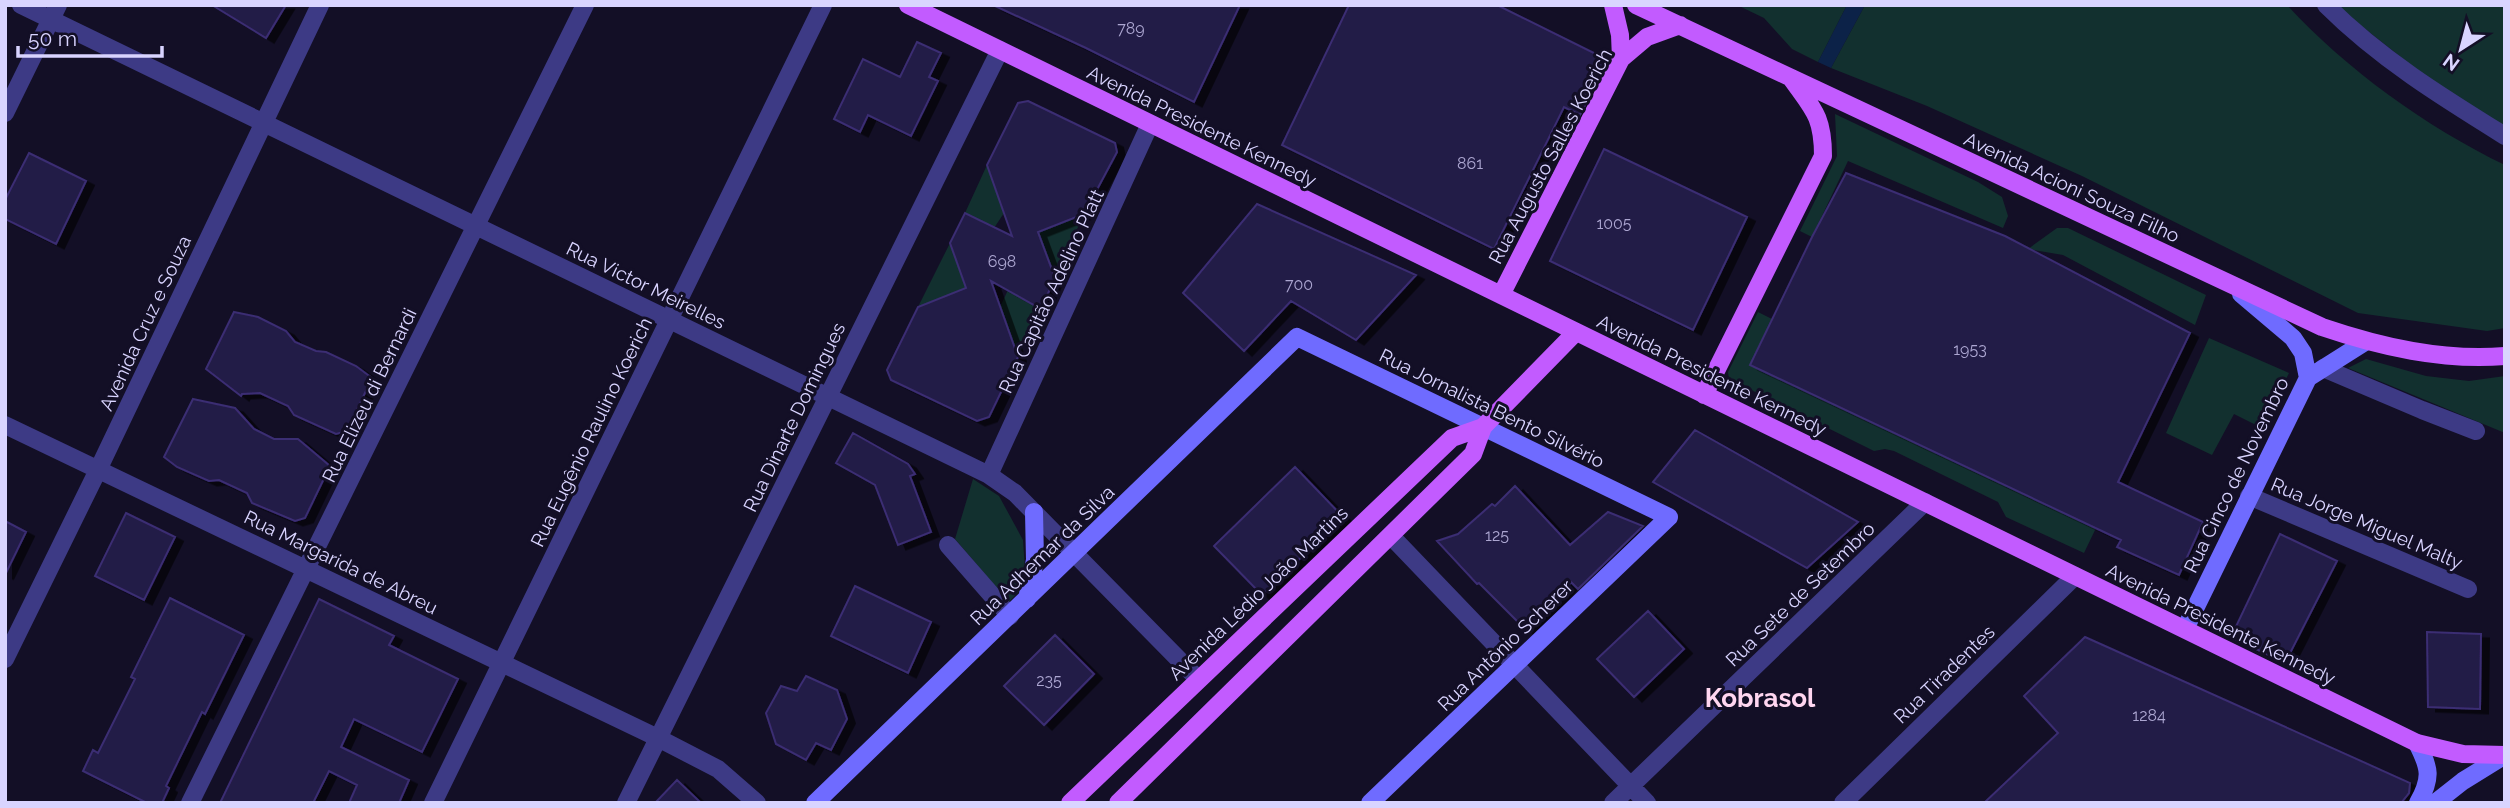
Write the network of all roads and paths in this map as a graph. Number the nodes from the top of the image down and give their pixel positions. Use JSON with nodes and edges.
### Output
{"nodes":[{"id":1,"x":22,"y":5,"type":"edge"},
{"id":2,"x":320,"y":5,"type":"edge"},
{"id":3,"x":584,"y":5,"type":"edge"},
{"id":4,"x":823,"y":5,"type":"edge"},
{"id":5,"x":908,"y":5,"type":"edge"},
{"id":6,"x":1614,"y":5,"type":"edge"},
{"id":7,"x":1636,"y":5,"type":"edge"},
{"id":8,"x":2326,"y":5,"type":"edge"},
{"id":9,"x":55,"y":12,"type":"edge"},
{"id":10,"x":1680,"y":25,"type":"junction"},
{"id":11,"x":1000,"y":50,"type":"junction"},
{"id":12,"x":1621,"y":60,"type":"junction"},
{"id":13,"x":1791,"y":77,"type":"junction"},
{"id":14,"x":5,"y":113,"type":"edge"},
{"id":15,"x":263,"y":123,"type":"junction"},
{"id":16,"x":1150,"y":124,"type":"junction"},
{"id":17,"x":2505,"y":136,"type":"edge"},
{"id":18,"x":476,"y":226,"type":"junction"},
{"id":19,"x":2230,"y":285,"type":"junction"},
{"id":20,"x":1501,"y":295,"type":"junction"},
{"id":21,"x":669,"y":319,"type":"junction"},
{"id":22,"x":1576,"y":332,"type":"junction"},
{"id":23,"x":1297,"y":337,"type":"joint"},
{"id":24,"x":2365,"y":342,"type":"junction"},
{"id":25,"x":2505,"y":356,"type":"edge"},
{"id":26,"x":2323,"y":368,"type":"junction"},
{"id":27,"x":2308,"y":378,"type":"junction"},
{"id":28,"x":1704,"y":394,"type":"junction"},
{"id":29,"x":827,"y":396,"type":"junction"},
{"id":30,"x":5,"y":425,"type":"edge"},
{"id":31,"x":1483,"y":427,"type":"junction"},
{"id":32,"x":2476,"y":431,"type":"dead end"},
{"id":33,"x":99,"y":470,"type":"junction"},
{"id":34,"x":989,"y":475,"type":"junction"},
{"id":35,"x":2249,"y":496,"type":"junction"},
{"id":36,"x":1924,"y":502,"type":"junction"},
{"id":37,"x":1034,"y":512,"type":"junction"},
{"id":38,"x":1669,"y":517,"type":"joint"},
{"id":39,"x":1391,"y":536,"type":"junction"},
{"id":40,"x":948,"y":545,"type":"dead end"},
{"id":41,"x":1075,"y":554,"type":"junction"},
{"id":42,"x":306,"y":569,"type":"junction"},
{"id":43,"x":2075,"y":576,"type":"junction"},
{"id":44,"x":2468,"y":589,"type":"dead end"},
{"id":45,"x":1027,"y":600,"type":"junction"},
{"id":46,"x":1010,"y":615,"type":"junction"},
{"id":47,"x":2185,"y":629,"type":"junction"},
{"id":48,"x":5,"y":659,"type":"edge"},
{"id":49,"x":502,"y":663,"type":"junction"},
{"id":50,"x":1515,"y":665,"type":"junction"},
{"id":51,"x":1198,"y":679,"type":"junction"},
{"id":52,"x":658,"y":738,"type":"junction"},
{"id":53,"x":2417,"y":743,"type":"junction"},
{"id":54,"x":2505,"y":755,"type":"edge"},
{"id":55,"x":1631,"y":786,"type":"junction"},
{"id":56,"x":190,"y":803,"type":"edge"},
{"id":57,"x":433,"y":803,"type":"edge"},
{"id":58,"x":626,"y":803,"type":"edge"},
{"id":59,"x":757,"y":803,"type":"edge"},
{"id":60,"x":815,"y":803,"type":"edge"},
{"id":61,"x":1070,"y":803,"type":"edge"},
{"id":62,"x":1118,"y":803,"type":"edge"},
{"id":63,"x":1370,"y":803,"type":"edge"},
{"id":64,"x":1613,"y":803,"type":"edge"},
{"id":65,"x":1647,"y":803,"type":"edge"},
{"id":66,"x":1843,"y":803,"type":"edge"},
{"id":67,"x":2418,"y":803,"type":"edge"},
{"id":68,"x":2435,"y":803,"type":"edge"}],
"edges":[{"from":1,"to":9,"type":"street","name":"Rua Victor Meirelles"},
{"from":2,"to":15,"type":"street","name":"Avenida Cruz e Souza"},
{"from":3,"to":18,"type":"street","name":"Rua Elizeu di Bernardi"},
{"from":4,"to":21,"type":"street","name":"Rua Eugênio Raulino Koerich"},
{"from":5,"to":11,"type":"main road","name":"Avenida Presidente Kennedy"},
{"from":6,"to":12,"type":"main road"},
{"from":7,"to":10,"type":"main road","name":"Avenida Acioni Souza Filho"},
{"from":8,"to":17,"type":"street"},
{"from":9,"to":14,"type":"street"},
{"from":9,"to":15,"type":"street","name":"Rua Victor Meirelles"},
{"from":10,"to":12,"type":"main road","name":"Rua Augusto Salles Koerich"},
{"from":10,"to":13,"type":"main road","name":"Avenida Acioni Souza Filho"},
{"from":11,"to":16,"type":"main road","name":"Avenida Presidente Kennedy"},
{"from":11,"to":29,"type":"street","name":"Rua Dinarte Domingues"},
{"from":12,"to":20,"type":"main road","name":"Rua Augusto Salles Koerich"},
{"from":13,"to":19,"type":"main road","name":"Avenida Acioni Souza Filho"},
{"from":13,"to":28,"type":"main road"},
{"from":15,"to":18,"type":"street","name":"Rua Victor Meirelles"},
{"from":15,"to":33,"type":"street","name":"Avenida Cruz e Souza"},
{"from":16,"to":20,"type":"main road","name":"Avenida Presidente Kennedy"},
{"from":16,"to":34,"type":"street","name":"Rua Capitão Adelino Platt"},
{"from":18,"to":21,"type":"street","name":"Rua Victor Meirelles"},
{"from":18,"to":42,"type":"street","name":"Rua Elizeu di Bernardi"},
{"from":19,"to":24,"type":"main road","name":"Avenida Acioni Souza Filho"},
{"from":19,"to":27,"type":"street","name":"Rua Cinco de Novembro"},
{"from":20,"to":22,"type":"main road","name":"Avenida Presidente Kennedy"},
{"from":21,"to":29,"type":"street","name":"Rua Victor Meirelles"},
{"from":21,"to":49,"type":"street","name":"Rua Eugênio Raulino Koerich"},
{"from":22,"to":28,"type":"main road","name":"Avenida Presidente Kennedy"},
{"from":22,"to":31,"type":"main road","name":"Avenida Lédio João Martins"},
{"from":23,"to":31,"type":"street","name":"Rua Jornalista Bento Silvério"},
{"from":23,"to":41,"type":"street","name":"Rua Adhemar da Silva"},
{"from":24,"to":25,"type":"main road","name":"Avenida Acioni Souza Filho"},
{"from":24,"to":26,"type":"street","name":"Rua Cinco de Novembro"},
{"from":26,"to":27,"type":"street","name":"Rua Cinco de Novembro"},
{"from":26,"to":32,"type":"street"},
{"from":27,"to":35,"type":"street","name":"Rua Cinco de Novembro"},
{"from":28,"to":36,"type":"main road","name":"Avenida Presidente Kennedy"},
{"from":29,"to":34,"type":"street","name":"Rua Victor Meirelles"},
{"from":29,"to":52,"type":"street","name":"Rua Dinarte Domingues"},
{"from":30,"to":33,"type":"street","name":"Rua Margarida de Abreu"},
{"from":31,"to":38,"type":"street","name":"Rua Jornalista Bento Silvério"},
{"from":31,"to":39,"type":"main road","name":"Avenida Lédio João Martins"},
{"from":31,"to":51,"type":"main road","name":"Avenida Lédio João Martins"},
{"from":33,"to":42,"type":"street","name":"Rua Margarida de Abreu"},
{"from":33,"to":48,"type":"street","name":"Avenida Cruz e Souza"},
{"from":34,"to":37,"type":"street","name":"Rua Victor Meirelles"},
{"from":35,"to":44,"type":"street","name":"Rua Jorge Miguel Malty"},
{"from":35,"to":47,"type":"street","name":"Rua Cinco de Novembro"},
{"from":36,"to":43,"type":"main road","name":"Avenida Presidente Kennedy"},
{"from":36,"to":55,"type":"street","name":"Rua Sete de Setembro"},
{"from":37,"to":41,"type":"street","name":"Rua Victor Meirelles"},
{"from":37,"to":45,"type":"street"},
{"from":38,"to":50,"type":"street","name":"Rua Antônio Scherer"},
{"from":39,"to":50,"type":"street"},
{"from":39,"to":62,"type":"main road","name":"Avenida Lédio João Martins"},
{"from":40,"to":46,"type":"street"},
{"from":41,"to":45,"type":"street","name":"Rua Adhemar da Silva"},
{"from":41,"to":51,"type":"street","name":"Rua Victor Meirelles"},
{"from":42,"to":49,"type":"street","name":"Rua Margarida de Abreu"},
{"from":42,"to":56,"type":"street","name":"Rua Elizeu di Bernardi"},
{"from":43,"to":47,"type":"main road","name":"Avenida Presidente Kennedy"},
{"from":43,"to":66,"type":"street","name":"Rua Tiradentes"},
{"from":45,"to":46,"type":"street","name":"Rua Adhemar da Silva"},
{"from":46,"to":60,"type":"street","name":"Rua Adhemar da Silva"},
{"from":47,"to":53,"type":"main road","name":"Avenida Presidente Kennedy"},
{"from":49,"to":52,"type":"street","name":"Rua Margarida de Abreu"},
{"from":49,"to":57,"type":"street","name":"Rua Eugênio Raulino Koerich"},
{"from":50,"to":55,"type":"street"},
{"from":50,"to":63,"type":"street","name":"Rua Antônio Scherer"},
{"from":51,"to":61,"type":"main road","name":"Avenida Lédio João Martins"},
{"from":52,"to":58,"type":"street","name":"Rua Dinarte Domingues"},
{"from":52,"to":59,"type":"street","name":"Rua Margarida de Abreu"},
{"from":53,"to":54,"type":"main road","name":"Avenida Presidente Kennedy"},
{"from":53,"to":67,"type":"street"},
{"from":54,"to":68,"type":"street"},
{"from":55,"to":64,"type":"street","name":"Rua Sete de Setembro"},
{"from":55,"to":65,"type":"street"}]}
